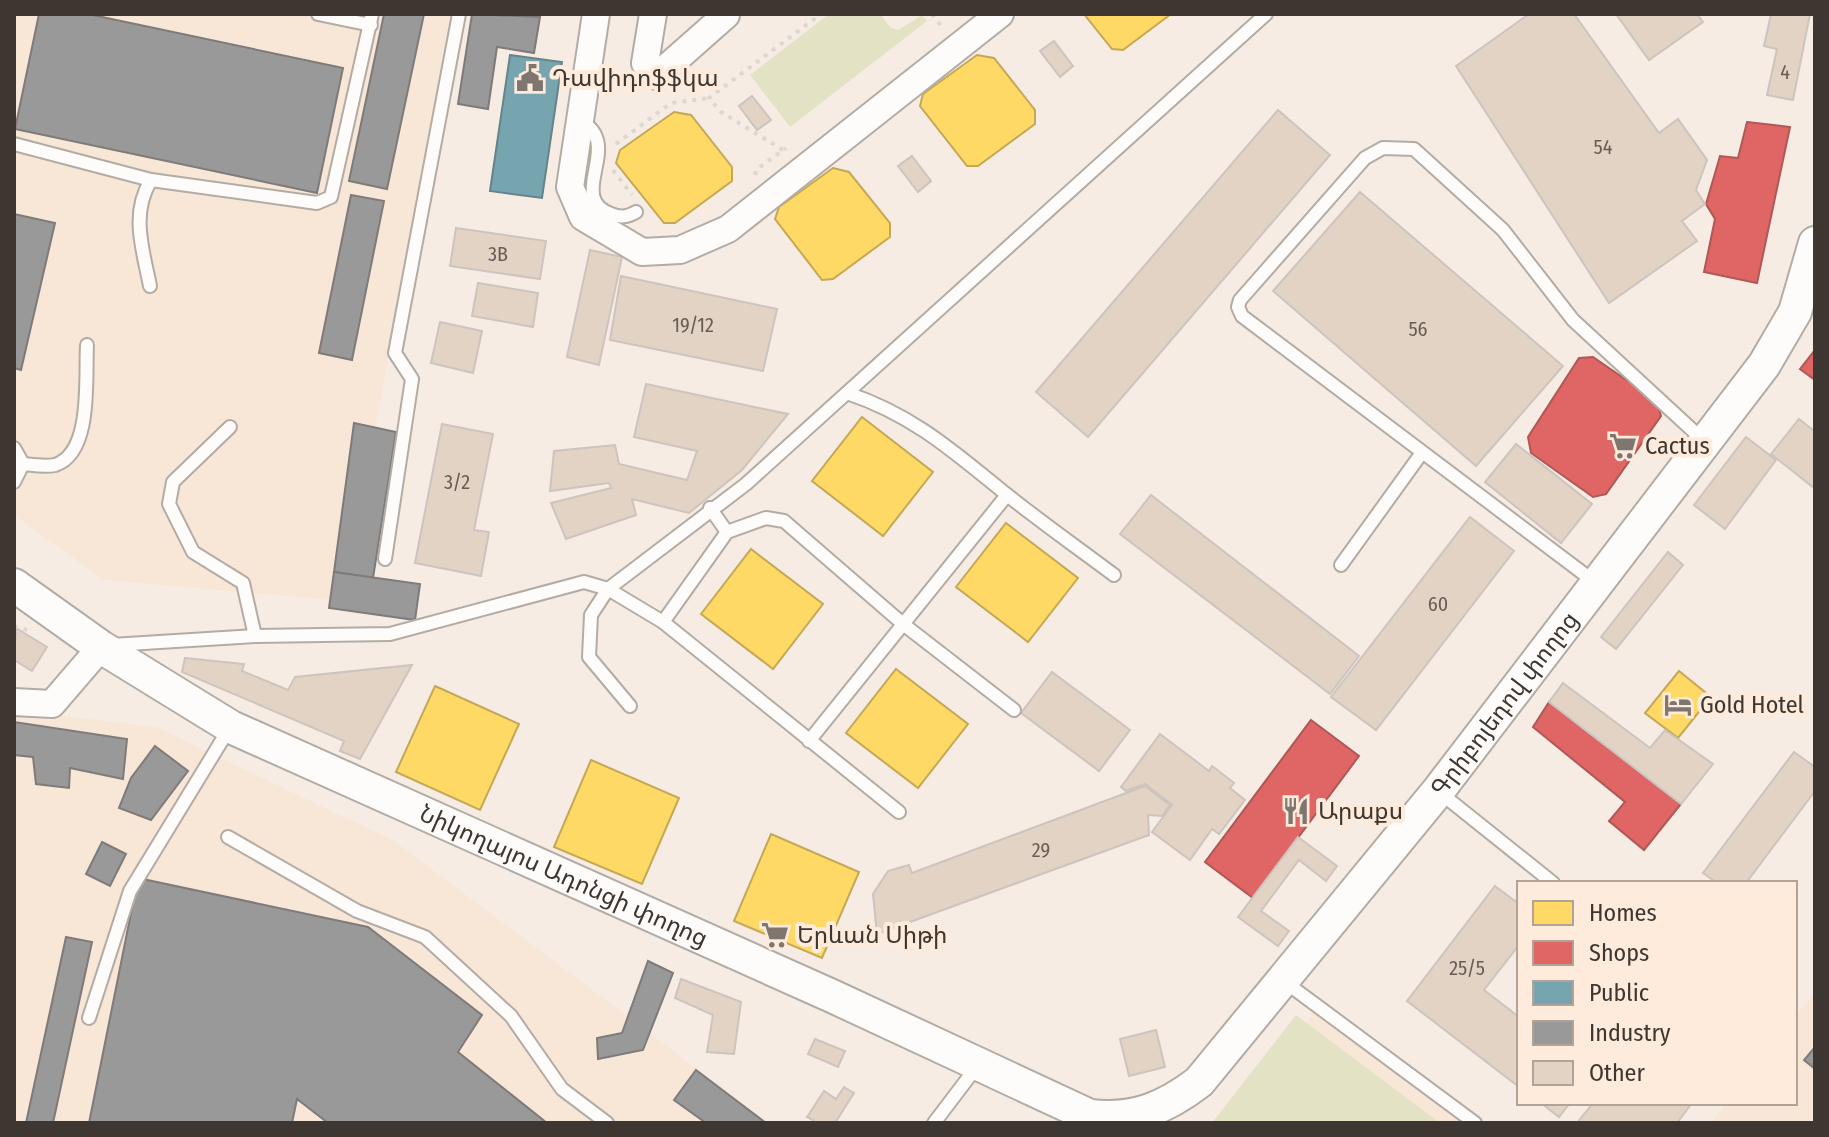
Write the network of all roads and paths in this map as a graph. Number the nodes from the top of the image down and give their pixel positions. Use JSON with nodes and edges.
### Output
{"nodes":[{"id":1,"x":318,"y":14,"type":"edge"},
{"id":2,"x":459,"y":14,"type":"edge"},
{"id":3,"x":596,"y":14,"type":"edge"},
{"id":4,"x":653,"y":14,"type":"edge"},
{"id":5,"x":722,"y":14,"type":"edge"},
{"id":6,"x":821,"y":14,"type":"edge"},
{"id":7,"x":932,"y":14,"type":"edge"},
{"id":8,"x":1000,"y":14,"type":"edge"},
{"id":9,"x":1266,"y":14,"type":"edge"},
{"id":10,"x":372,"y":19,"type":"edge"},
{"id":11,"x":954,"y":21,"type":"dead end"},
{"id":12,"x":944,"y":28,"type":"junction"},
{"id":13,"x":932,"y":38,"type":"dead end"},
{"id":14,"x":709,"y":98,"type":"junction"},
{"id":15,"x":578,"y":120,"type":"junction"},
{"id":16,"x":795,"y":141,"type":"dead end"},
{"id":17,"x":14,"y":144,"type":"edge"},
{"id":18,"x":783,"y":150,"type":"junction"},
{"id":19,"x":612,"y":156,"type":"dead end"},
{"id":20,"x":611,"y":167,"type":"dead end"},
{"id":21,"x":151,"y":180,"type":"junction"},
{"id":22,"x":752,"y":186,"type":"dead end"},
{"id":23,"x":636,"y":206,"type":"joint"},
{"id":24,"x":1815,"y":243,"type":"edge"},
{"id":25,"x":150,"y":286,"type":"dead end"},
{"id":26,"x":1815,"y":290,"type":"edge"},
{"id":27,"x":87,"y":345,"type":"dead end"},
{"id":28,"x":847,"y":393,"type":"junction"},
{"id":29,"x":230,"y":427,"type":"dead end"},
{"id":30,"x":1704,"y":440,"type":"junction"},
{"id":31,"x":14,"y":448,"type":"edge"},
{"id":32,"x":1421,"y":454,"type":"junction"},
{"id":33,"x":23,"y":464,"type":"junction"},
{"id":34,"x":14,"y":482,"type":"edge"},
{"id":35,"x":1007,"y":495,"type":"junction"},
{"id":36,"x":710,"y":508,"type":"junction"},
{"id":37,"x":727,"y":532,"type":"junction"},
{"id":38,"x":385,"y":559,"type":"dead end"},
{"id":39,"x":1341,"y":565,"type":"dead end"},
{"id":40,"x":1114,"y":575,"type":"dead end"},
{"id":41,"x":14,"y":585,"type":"edge"},
{"id":42,"x":1599,"y":585,"type":"junction"},
{"id":43,"x":608,"y":589,"type":"junction"},
{"id":44,"x":14,"y":599,"type":"edge"},
{"id":45,"x":663,"y":622,"type":"junction"},
{"id":46,"x":903,"y":624,"type":"junction"},
{"id":47,"x":255,"y":636,"type":"junction"},
{"id":48,"x":97,"y":651,"type":"junction"},
{"id":49,"x":14,"y":702,"type":"edge"},
{"id":50,"x":630,"y":706,"type":"dead end"},
{"id":51,"x":1014,"y":710,"type":"dead end"},
{"id":52,"x":224,"y":737,"type":"junction"},
{"id":53,"x":809,"y":741,"type":"junction"},
{"id":54,"x":1443,"y":796,"type":"junction"},
{"id":55,"x":899,"y":812,"type":"dead end"},
{"id":56,"x":228,"y":837,"type":"dead end"},
{"id":57,"x":1550,"y":881,"type":"edge"},
{"id":58,"x":1287,"y":984,"type":"junction"},
{"id":59,"x":829,"y":1001,"type":"junction"},
{"id":60,"x":89,"y":1018,"type":"dead end"},
{"id":61,"x":975,"y":1069,"type":"junction"},
{"id":62,"x":1144,"y":1120,"type":"edge"},
{"id":63,"x":607,"y":1123,"type":"edge"},
{"id":64,"x":934,"y":1123,"type":"edge"},
{"id":65,"x":1075,"y":1123,"type":"edge"},
{"id":66,"x":1475,"y":1123,"type":"edge"}],
"edges":[{"from":1,"to":10,"type":"lane"},
{"from":2,"to":38,"type":"lane"},
{"from":3,"to":15,"type":"street"},
{"from":4,"to":5,"type":"street"},
{"from":6,"to":14,"type":"path"},
{"from":7,"to":12,"type":"path"},
{"from":8,"to":15,"type":"street"},
{"from":9,"to":28,"type":"lane"},
{"from":10,"to":21,"type":"lane"},
{"from":11,"to":12,"type":"path"},
{"from":12,"to":13,"type":"path"},
{"from":14,"to":18,"type":"path"},
{"from":14,"to":19,"type":"path"},
{"from":15,"to":23,"type":"lane"},
{"from":16,"to":18,"type":"path"},
{"from":17,"to":21,"type":"lane"},
{"from":18,"to":22,"type":"path"},
{"from":20,"to":23,"type":"path"},
{"from":21,"to":25,"type":"lane"},
{"from":24,"to":30,"type":"street","name":"Գրիբոյեդով փողոց"},
{"from":26,"to":54,"type":"street","name":"Գրիբոյեդով փողոց"},
{"from":27,"to":33,"type":"lane"},
{"from":28,"to":35,"type":"lane"},
{"from":28,"to":36,"type":"lane"},
{"from":29,"to":47,"type":"lane"},
{"from":30,"to":32,"type":"lane"},
{"from":30,"to":42,"type":"street","name":"Գրիբոյեդով փողոց"},
{"from":31,"to":33,"type":"lane"},
{"from":32,"to":39,"type":"lane"},
{"from":32,"to":42,"type":"lane"},
{"from":33,"to":34,"type":"lane"},
{"from":35,"to":40,"type":"lane"},
{"from":35,"to":46,"type":"lane"},
{"from":36,"to":37,"type":"lane"},
{"from":36,"to":43,"type":"lane"},
{"from":37,"to":45,"type":"lane"},
{"from":37,"to":46,"type":"lane"},
{"from":41,"to":48,"type":"street","name":"Նիկողայոս Ադոնցի փողոց"},
{"from":42,"to":54,"type":"street","name":"Գրիբոյեդով փողոց"},
{"from":43,"to":45,"type":"lane"},
{"from":43,"to":47,"type":"lane"},
{"from":43,"to":50,"type":"lane"},
{"from":44,"to":48,"type":"street","name":"Նիկողայոս Ադոնցի փողոց"},
{"from":45,"to":53,"type":"lane"},
{"from":46,"to":51,"type":"lane"},
{"from":46,"to":53,"type":"lane"},
{"from":47,"to":48,"type":"lane"},
{"from":48,"to":49,"type":"street"},
{"from":48,"to":52,"type":"street","name":"Նիկողայոս Ադոնցի փողոց"},
{"from":48,"to":59,"type":"street","name":"Նիկողայոս Ադոնցի փողոց"},
{"from":52,"to":59,"type":"street","name":"Նիկողայոս Ադոնցի փողոց"},
{"from":52,"to":60,"type":"lane"},
{"from":53,"to":55,"type":"lane"},
{"from":54,"to":57,"type":"lane"},
{"from":54,"to":58,"type":"street","name":"Գրիբոյեդով փողոց"},
{"from":56,"to":63,"type":"lane"},
{"from":58,"to":62,"type":"street","name":"Գրիբոյեդով փողոց"},
{"from":58,"to":66,"type":"lane"},
{"from":59,"to":61,"type":"street","name":"Նիկողայոս Ադոնցի փողոց"},
{"from":61,"to":62,"type":"street","name":"Նիկողայոս Ադոնցի փողոց"},
{"from":61,"to":64,"type":"lane"},
{"from":61,"to":65,"type":"street","name":"Նիկողայոս Ադոնցի փողոց"}]}
